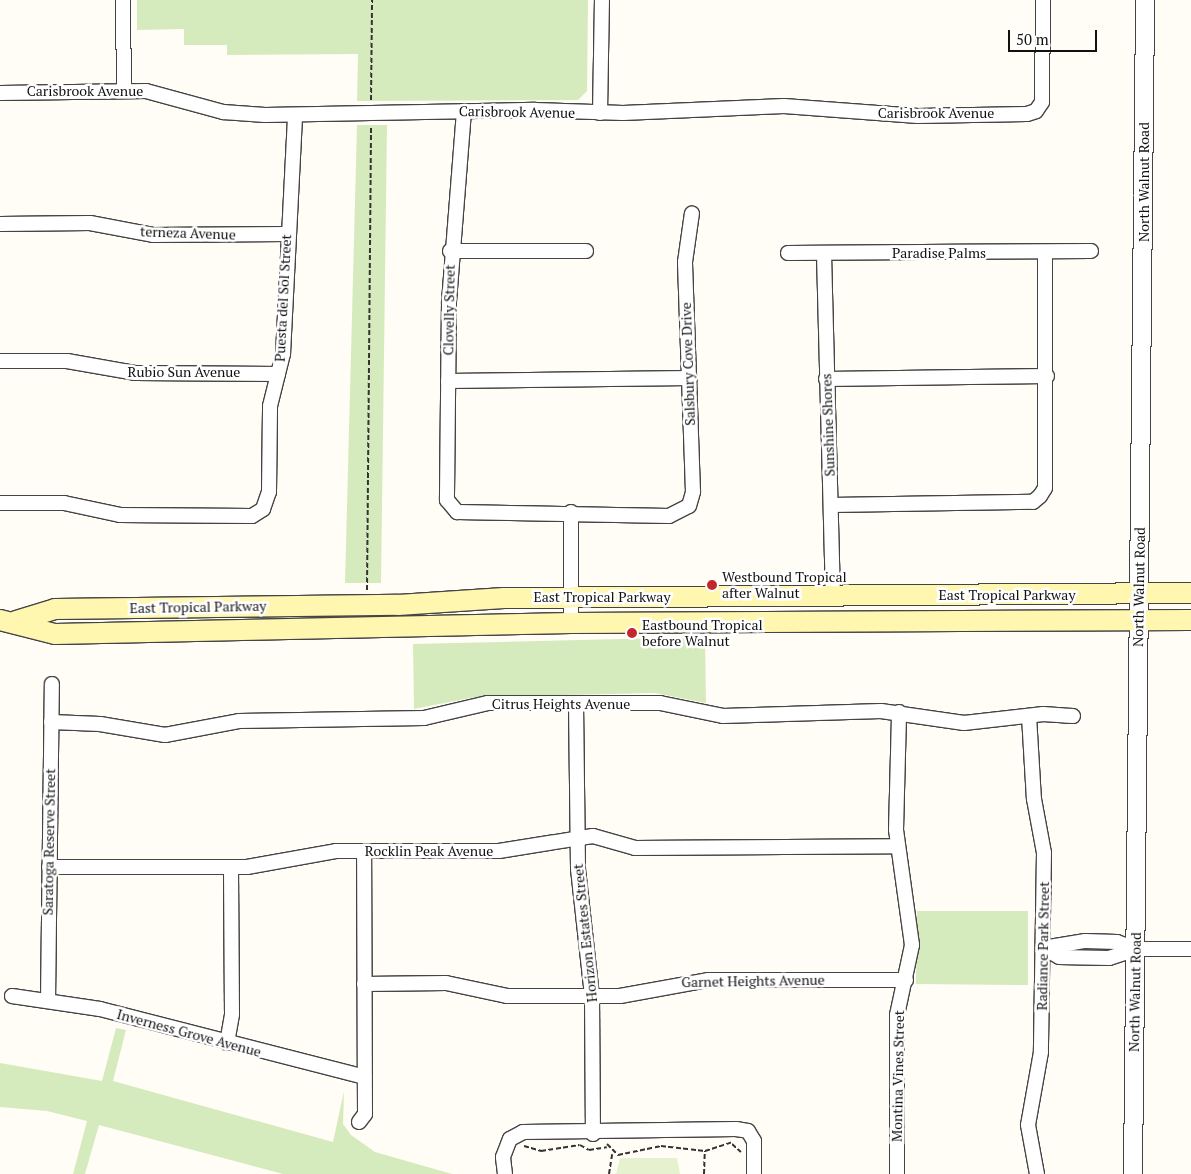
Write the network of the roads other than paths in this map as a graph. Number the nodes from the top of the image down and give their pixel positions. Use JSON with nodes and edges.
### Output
{"nodes":[{"id":1,"x":123,"y":0,"type":"edge"},
{"id":2,"x":602,"y":0,"type":"edge"},
{"id":3,"x":1043,"y":0,"type":"edge"},
{"id":4,"x":1145,"y":0,"type":"edge"},
{"id":5,"x":124,"y":89,"type":"junction"},
{"id":6,"x":0,"y":93,"type":"edge"},
{"id":7,"x":464,"y":111,"type":"junction"},
{"id":8,"x":600,"y":112,"type":"junction"},
{"id":9,"x":294,"y":115,"type":"junction"},
{"id":10,"x":692,"y":213,"type":"dead end"},
{"id":11,"x":0,"y":224,"type":"edge"},
{"id":12,"x":286,"y":234,"type":"junction"},
{"id":13,"x":450,"y":251,"type":"junction"},
{"id":14,"x":586,"y":251,"type":"dead end"},
{"id":15,"x":1091,"y":251,"type":"dead end"},
{"id":16,"x":1045,"y":252,"type":"junction"},
{"id":17,"x":788,"y":253,"type":"dead end"},
{"id":18,"x":824,"y":254,"type":"junction"},
{"id":19,"x":0,"y":361,"type":"edge"},
{"id":20,"x":278,"y":374,"type":"junction"},
{"id":21,"x":1047,"y":376,"type":"junction"},
{"id":22,"x":690,"y":378,"type":"junction"},
{"id":23,"x":826,"y":379,"type":"junction"},
{"id":24,"x":448,"y":381,"type":"junction"},
{"id":25,"x":0,"y":502,"type":"edge"},
{"id":26,"x":830,"y":505,"type":"junction"},
{"id":27,"x":571,"y":512,"type":"junction"},
{"id":28,"x":1191,"y":593,"type":"edge"},
{"id":29,"x":1139,"y":594,"type":"junction"},
{"id":30,"x":833,"y":596,"type":"junction"},
{"id":31,"x":571,"y":597,"type":"junction"},
{"id":32,"x":1191,"y":620,"type":"edge"},
{"id":33,"x":8,"y":621,"type":"edge"},
{"id":34,"x":1139,"y":621,"type":"junction"},
{"id":35,"x":571,"y":623,"type":"junction"},
{"id":36,"x":52,"y":684,"type":"dead end"},
{"id":37,"x":576,"y":703,"type":"junction"},
{"id":38,"x":899,"y":712,"type":"junction"},
{"id":39,"x":1029,"y":716,"type":"junction"},
{"id":40,"x":1073,"y":716,"type":"dead end"},
{"id":41,"x":50,"y":722,"type":"junction"},
{"id":42,"x":577,"y":837,"type":"junction"},
{"id":43,"x":897,"y":846,"type":"junction"},
{"id":44,"x":364,"y":851,"type":"junction"},
{"id":45,"x":49,"y":867,"type":"junction"},
{"id":46,"x":231,"y":867,"type":"junction"},
{"id":47,"x":1043,"y":948,"type":"junction"},
{"id":48,"x":1136,"y":949,"type":"junction"},
{"id":49,"x":1191,"y":949,"type":"edge"},
{"id":50,"x":906,"y":980,"type":"junction"},
{"id":51,"x":364,"y":984,"type":"junction"},
{"id":52,"x":12,"y":996,"type":"dead end"},
{"id":53,"x":592,"y":996,"type":"junction"},
{"id":54,"x":48,"y":1001,"type":"junction"},
{"id":55,"x":227,"y":1043,"type":"junction"},
{"id":56,"x":364,"y":1077,"type":"junction"},
{"id":57,"x":359,"y":1122,"type":"dead end"},
{"id":58,"x":600,"y":1134,"type":"junction"},
{"id":59,"x":505,"y":1174,"type":"edge"},
{"id":60,"x":754,"y":1174,"type":"edge"},
{"id":61,"x":897,"y":1174,"type":"edge"},
{"id":62,"x":1037,"y":1174,"type":"edge"},
{"id":63,"x":1133,"y":1174,"type":"edge"}],
"edges":[{"from":1,"to":5,"type":"street"},
{"from":2,"to":8,"type":"street"},
{"from":3,"to":8,"type":"street","name":"Carisbrook Avenue"},
{"from":4,"to":29,"type":"street","name":"North Walnut Road"},
{"from":5,"to":6,"type":"street","name":"Carisbrook Avenue"},
{"from":5,"to":9,"type":"street","name":"Carisbrook Avenue"},
{"from":7,"to":8,"type":"street","name":"Carisbrook Avenue"},
{"from":7,"to":9,"type":"street","name":"Carisbrook Avenue"},
{"from":7,"to":13,"type":"street","name":"Clovelly Street"},
{"from":9,"to":12,"type":"street","name":"Puesta del Sol Street"},
{"from":10,"to":22,"type":"street","name":"Salsbury Cove Drive"},
{"from":11,"to":12,"type":"street","name":"terneza Avenue"},
{"from":12,"to":20,"type":"street","name":"Puesta del Sol Street"},
{"from":13,"to":14,"type":"street"},
{"from":13,"to":24,"type":"street","name":"Clovelly Street"},
{"from":15,"to":16,"type":"street","name":"Paradise Palms"},
{"from":16,"to":18,"type":"street","name":"Paradise Palms"},
{"from":16,"to":21,"type":"street"},
{"from":17,"to":18,"type":"street","name":"Paradise Palms"},
{"from":18,"to":23,"type":"street","name":"Sunshine Shores"},
{"from":19,"to":20,"type":"street","name":"Rubio Sun Avenue"},
{"from":20,"to":25,"type":"street","name":"Puesta del Sol Street"},
{"from":21,"to":23,"type":"street"},
{"from":21,"to":26,"type":"street"},
{"from":22,"to":24,"type":"street"},
{"from":22,"to":27,"type":"street","name":"Salsbury Cove Drive"},
{"from":23,"to":26,"type":"street","name":"Sunshine Shores"},
{"from":24,"to":27,"type":"street","name":"Clovelly Street"},
{"from":26,"to":30,"type":"street","name":"Sunshine Shores"},
{"from":27,"to":31,"type":"street"},
{"from":28,"to":29,"type":"main road","name":"East Tropical Parkway"},
{"from":29,"to":30,"type":"main road","name":"East Tropical Parkway"},
{"from":29,"to":34,"type":"street","name":"North Walnut Road"},
{"from":30,"to":31,"type":"main road","name":"East Tropical Parkway"},
{"from":31,"to":33,"type":"main road","name":"East Tropical Parkway"},
{"from":31,"to":35,"type":"street"},
{"from":32,"to":34,"type":"main road","name":"East Tropical Parkway"},
{"from":33,"to":35,"type":"main road","name":"East Tropical Parkway"},
{"from":34,"to":35,"type":"main road","name":"East Tropical Parkway"},
{"from":34,"to":48,"type":"street","name":"North Walnut Road"},
{"from":36,"to":41,"type":"street","name":"Saratoga Reserve Street"},
{"from":37,"to":38,"type":"street","name":"Citrus Heights Avenue"},
{"from":37,"to":41,"type":"street","name":"Citrus Heights Avenue"},
{"from":37,"to":42,"type":"street","name":"Horizon Estates Street"},
{"from":38,"to":39,"type":"street","name":"Citrus Heights Avenue"},
{"from":38,"to":43,"type":"street","name":"Montina Vines Street"},
{"from":39,"to":40,"type":"street","name":"Citrus Heights Avenue"},
{"from":39,"to":47,"type":"street","name":"Radiance Park Street"},
{"from":41,"to":45,"type":"street","name":"Saratoga Reserve Street"},
{"from":42,"to":43,"type":"street","name":"Rocklin Peak Avenue"},
{"from":42,"to":44,"type":"street","name":"Rocklin Peak Avenue"},
{"from":42,"to":53,"type":"street","name":"Horizon Estates Street"},
{"from":43,"to":50,"type":"street","name":"Montina Vines Street"},
{"from":44,"to":46,"type":"street","name":"Rocklin Peak Avenue"},
{"from":44,"to":51,"type":"street"},
{"from":45,"to":46,"type":"street","name":"Rocklin Peak Avenue"},
{"from":45,"to":54,"type":"street","name":"Saratoga Reserve Street"},
{"from":46,"to":55,"type":"street"},
{"from":47,"to":48,"type":"street"},
{"from":47,"to":62,"type":"street","name":"Radiance Park Street"},
{"from":48,"to":49,"type":"street"},
{"from":48,"to":63,"type":"street","name":"North Walnut Road"},
{"from":50,"to":53,"type":"street","name":"Garnet Heights Avenue"},
{"from":50,"to":61,"type":"street","name":"Montina Vines Street"},
{"from":51,"to":53,"type":"street","name":"Garnet Heights Avenue"},
{"from":51,"to":56,"type":"street"},
{"from":52,"to":54,"type":"street","name":"Inverness Grove Avenue"},
{"from":53,"to":58,"type":"street","name":"Horizon Estates Street"},
{"from":54,"to":55,"type":"street","name":"Inverness Grove Avenue"},
{"from":55,"to":56,"type":"street","name":"Inverness Grove Avenue"},
{"from":56,"to":57,"type":"street"},
{"from":58,"to":59,"type":"street"},
{"from":58,"to":60,"type":"street"}]}
